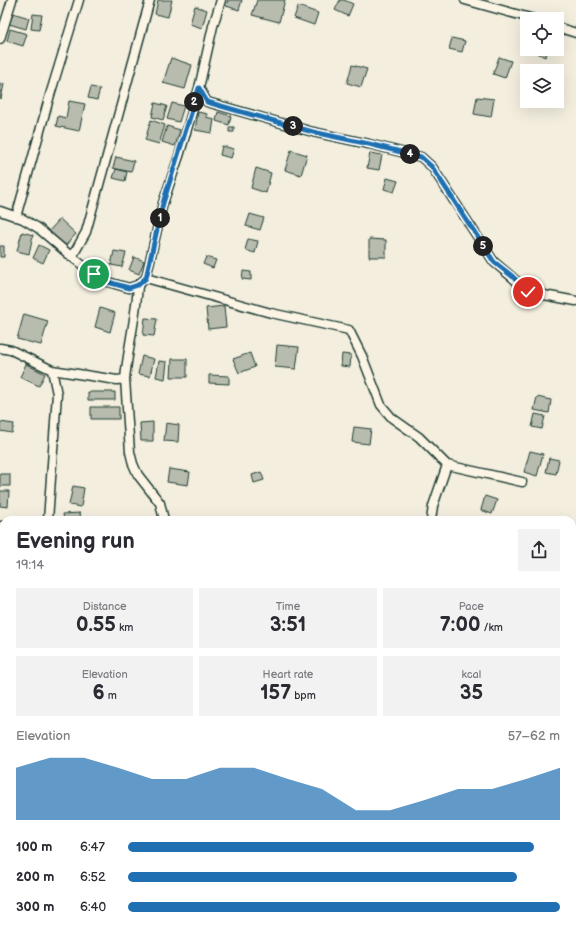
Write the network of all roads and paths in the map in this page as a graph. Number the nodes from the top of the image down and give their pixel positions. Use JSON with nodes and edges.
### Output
{"nodes":[{"id":1,"x":12,"y":0,"type":"edge"},
{"id":2,"x":79,"y":0,"type":"edge"},
{"id":3,"x":150,"y":0,"type":"edge"},
{"id":4,"x":221,"y":0,"type":"edge"},
{"id":5,"x":465,"y":0,"type":"edge"},
{"id":6,"x":520,"y":15,"type":"edge"},
{"id":7,"x":564,"y":29,"type":"edge"},
{"id":8,"x":576,"y":33,"type":"edge"},
{"id":9,"x":0,"y":39,"type":"edge"},
{"id":10,"x":199,"y":88,"type":"junction"},
{"id":11,"x":0,"y":211,"type":"edge"},
{"id":12,"x":16,"y":217,"type":"junction"},
{"id":13,"x":72,"y":257,"type":"junction"},
{"id":14,"x":146,"y":278,"type":"junction"},
{"id":15,"x":138,"y":285,"type":"junction"},
{"id":16,"x":576,"y":301,"type":"edge"},
{"id":17,"x":0,"y":348,"type":"edge"},
{"id":18,"x":52,"y":370,"type":"junction"},
{"id":19,"x":125,"y":380,"type":"junction"},
{"id":20,"x":447,"y":465,"type":"junction"},
{"id":21,"x":522,"y":482,"type":"dead end"},
{"id":22,"x":48,"y":516,"type":"edge"},
{"id":23,"x":163,"y":516,"type":"edge"},
{"id":24,"x":432,"y":516,"type":"edge"}],
"edges":[{"from":1,"to":9,"type":"street"},
{"from":2,"to":12,"type":"street"},
{"from":3,"to":13,"type":"street"},
{"from":4,"to":10,"type":"street"},
{"from":5,"to":6,"type":"street"},
{"from":7,"to":8,"type":"street"},
{"from":10,"to":14,"type":"street"},
{"from":10,"to":16,"type":"street"},
{"from":11,"to":12,"type":"street"},
{"from":12,"to":13,"type":"street"},
{"from":13,"to":15,"type":"street"},
{"from":14,"to":15,"type":"street"},
{"from":14,"to":20,"type":"street"},
{"from":15,"to":19,"type":"street"},
{"from":17,"to":18,"type":"street"},
{"from":18,"to":19,"type":"street"},
{"from":18,"to":22,"type":"street"},
{"from":19,"to":23,"type":"street"},
{"from":20,"to":21,"type":"street"},
{"from":20,"to":24,"type":"street"}]}
